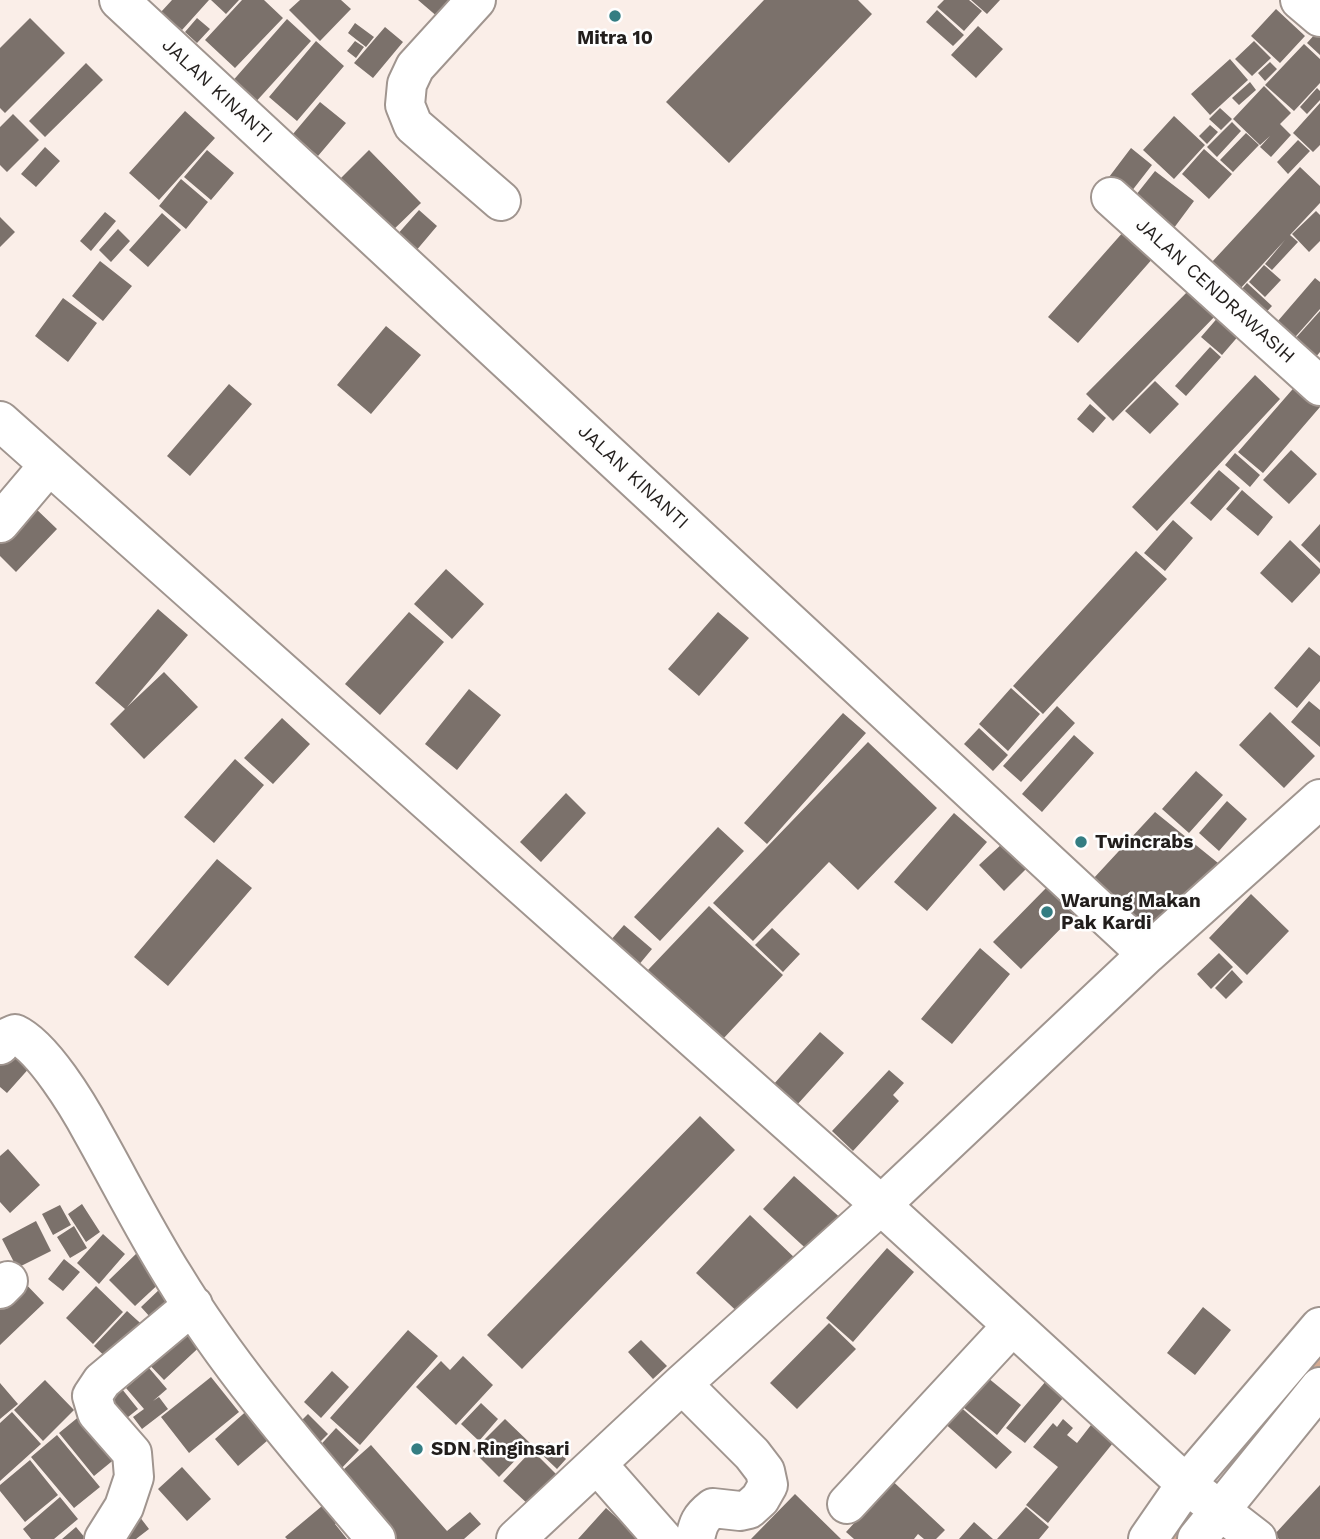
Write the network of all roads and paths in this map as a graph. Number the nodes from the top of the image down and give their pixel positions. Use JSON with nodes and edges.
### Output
{"nodes":[{"id":1,"x":119,"y":0,"type":"edge"},
{"id":2,"x":476,"y":0,"type":"edge"},
{"id":3,"x":1300,"y":0,"type":"edge"},
{"id":4,"x":1320,"y":17,"type":"edge"},
{"id":5,"x":1111,"y":197,"type":"dead end"},
{"id":6,"x":501,"y":201,"type":"dead end"},
{"id":7,"x":1320,"y":386,"type":"edge"},
{"id":8,"x":0,"y":421,"type":"edge"},
{"id":9,"x":49,"y":465,"type":"junction"},
{"id":10,"x":0,"y":523,"type":"edge"},
{"id":11,"x":1320,"y":799,"type":"edge"},
{"id":12,"x":1147,"y":954,"type":"junction"},
{"id":13,"x":12,"y":1042,"type":"edge"},
{"id":14,"x":881,"y":1205,"type":"junction"},
{"id":15,"x":193,"y":1305,"type":"junction"},
{"id":16,"x":1012,"y":1326,"type":"junction"},
{"id":17,"x":1320,"y":1327,"type":"edge"},
{"id":18,"x":682,"y":1384,"type":"junction"},
{"id":19,"x":1320,"y":1387,"type":"edge"},
{"id":20,"x":597,"y":1464,"type":"junction"},
{"id":21,"x":847,"y":1504,"type":"dead end"},
{"id":22,"x":1203,"y":1506,"type":"edge"},
{"id":23,"x":527,"y":1535,"type":"edge"},
{"id":24,"x":104,"y":1539,"type":"edge"},
{"id":25,"x":376,"y":1539,"type":"edge"},
{"id":26,"x":663,"y":1539,"type":"edge"},
{"id":27,"x":695,"y":1539,"type":"edge"},
{"id":28,"x":1148,"y":1539,"type":"edge"},
{"id":29,"x":1257,"y":1539,"type":"edge"}],
"edges":[{"from":1,"to":12,"type":"street","name":"JALAN KINANTI"},
{"from":2,"to":6,"type":"street"},
{"from":3,"to":4,"type":"street"},
{"from":5,"to":7,"type":"street","name":"JALAN CENDRAWASIH"},
{"from":8,"to":9,"type":"street"},
{"from":9,"to":10,"type":"street"},
{"from":9,"to":14,"type":"street"},
{"from":11,"to":12,"type":"street"},
{"from":12,"to":14,"type":"street"},
{"from":13,"to":15,"type":"street"},
{"from":14,"to":16,"type":"street"},
{"from":14,"to":18,"type":"street"},
{"from":15,"to":24,"type":"street"},
{"from":15,"to":25,"type":"street"},
{"from":16,"to":21,"type":"street"},
{"from":16,"to":22,"type":"street"},
{"from":17,"to":22,"type":"street"},
{"from":18,"to":20,"type":"street"},
{"from":18,"to":27,"type":"street"},
{"from":19,"to":22,"type":"street"},
{"from":20,"to":23,"type":"street"},
{"from":20,"to":26,"type":"street"},
{"from":22,"to":28,"type":"street"},
{"from":22,"to":29,"type":"street"}]}
